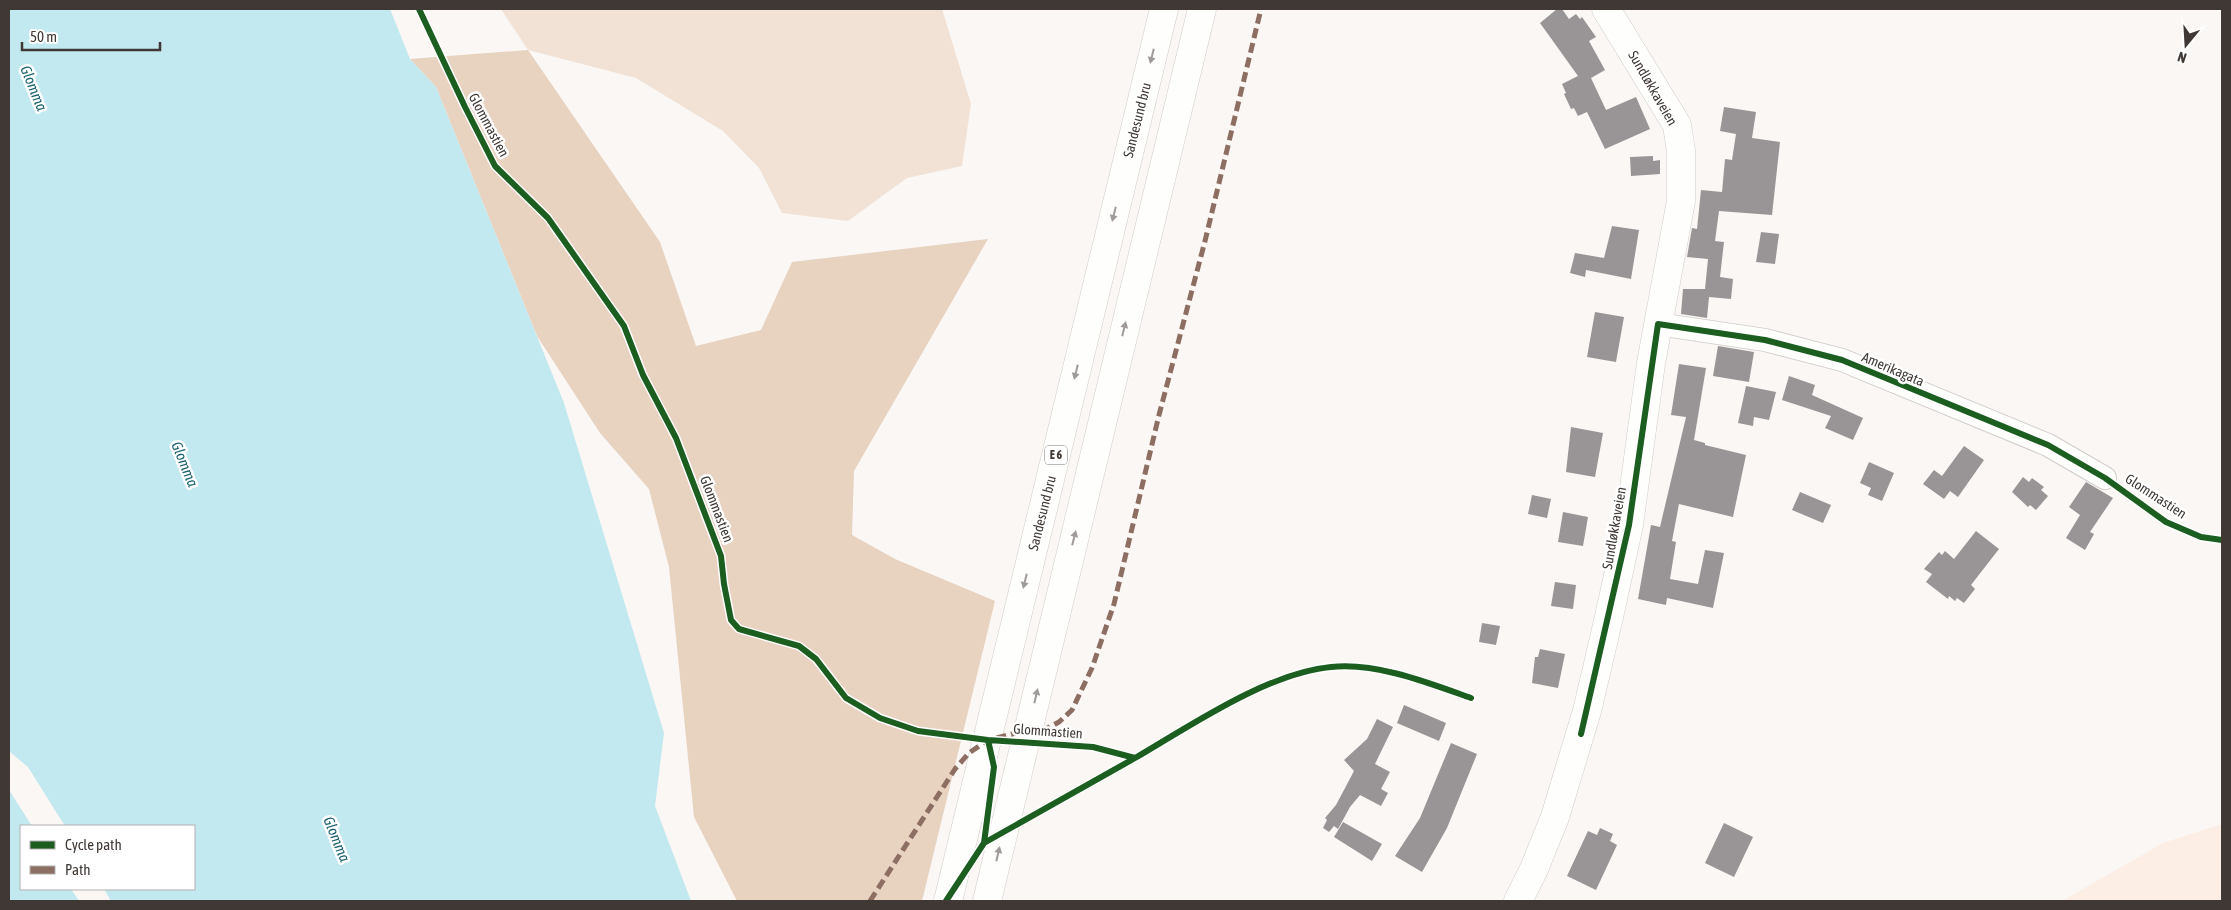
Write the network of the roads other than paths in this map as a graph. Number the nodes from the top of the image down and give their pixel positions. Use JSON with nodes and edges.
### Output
{"nodes":[{"id":1,"x":1164,"y":9,"type":"edge"},
{"id":2,"x":1202,"y":9,"type":"edge"},
{"id":3,"x":1606,"y":9,"type":"edge"},
{"id":4,"x":1658,"y":324,"type":"junction"},
{"id":5,"x":2105,"y":478,"type":"dead end"},
{"id":6,"x":948,"y":901,"type":"edge"},
{"id":7,"x":987,"y":901,"type":"edge"},
{"id":8,"x":1518,"y":901,"type":"edge"}],
"edges":[{"from":1,"to":6,"type":"main road","name":"Sandesund bru","number":"E 6","one_way":true},
{"from":7,"to":2,"type":"main road","one_way":true},
{"from":3,"to":4,"type":"main road","name":"Sundløkkaveien"},
{"from":4,"to":5,"type":"street","name":"Amerikagata"},
{"from":4,"to":8,"type":"main road","name":"Sundløkkaveien"}]}
